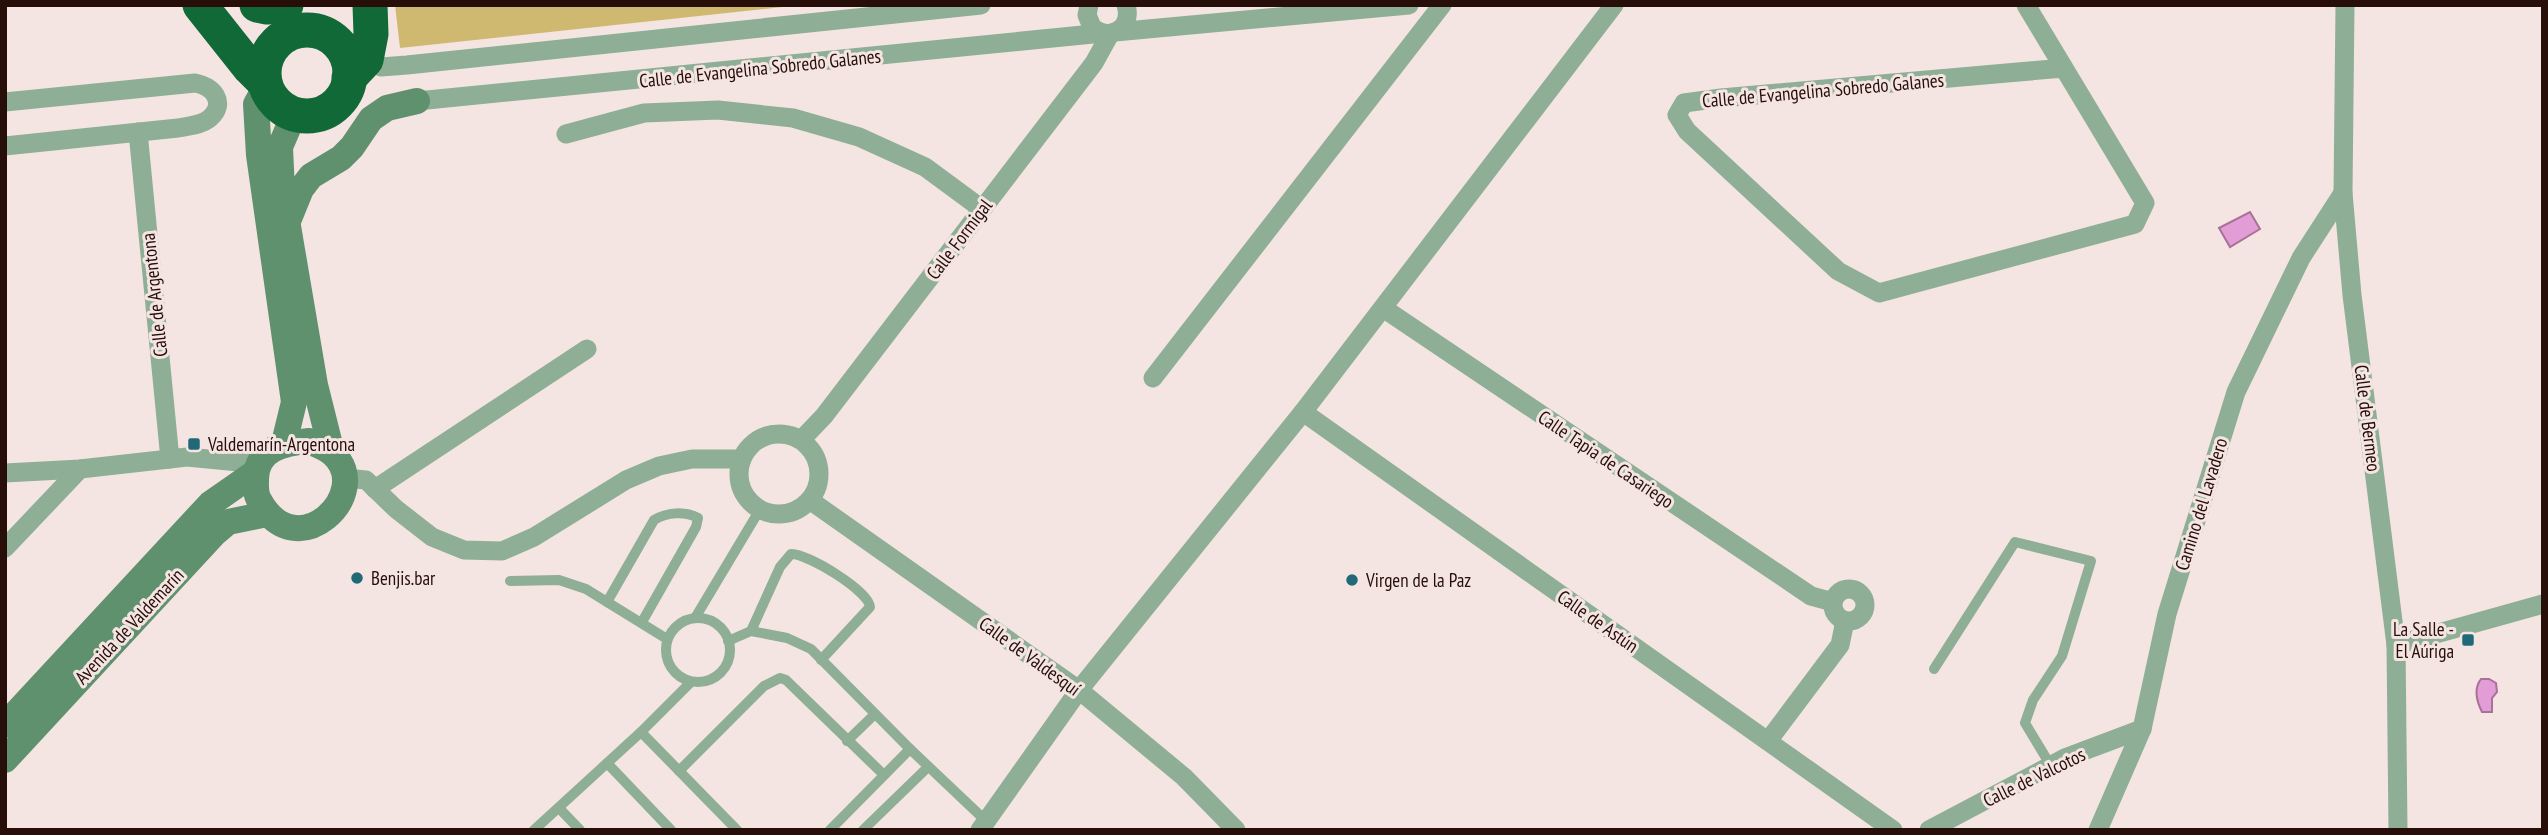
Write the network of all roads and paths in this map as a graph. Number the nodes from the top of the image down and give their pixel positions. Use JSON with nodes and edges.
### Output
{"nodes":[{"id":1,"x":187,"y":5,"type":"edge"},
{"id":2,"x":200,"y":5,"type":"edge"},
{"id":3,"x":227,"y":5,"type":"edge"},
{"id":4,"x":257,"y":5,"type":"edge"},
{"id":5,"x":286,"y":5,"type":"edge"},
{"id":6,"x":350,"y":5,"type":"edge"},
{"id":7,"x":370,"y":5,"type":"edge"},
{"id":8,"x":981,"y":5,"type":"edge"},
{"id":9,"x":1089,"y":5,"type":"edge"},
{"id":10,"x":1126,"y":5,"type":"edge"},
{"id":11,"x":1409,"y":5,"type":"edge"},
{"id":12,"x":1442,"y":5,"type":"edge"},
{"id":13,"x":1614,"y":5,"type":"edge"},
{"id":14,"x":2026,"y":5,"type":"edge"},
{"id":15,"x":2346,"y":5,"type":"edge"},
{"id":16,"x":1109,"y":33,"type":"junction"},
{"id":17,"x":325,"y":34,"type":"junction"},
{"id":18,"x":275,"y":44,"type":"junction"},
{"id":19,"x":2064,"y":68,"type":"junction"},
{"id":20,"x":358,"y":69,"type":"junction"},
{"id":21,"x":258,"y":88,"type":"junction"},
{"id":22,"x":417,"y":101,"type":"joint"},
{"id":23,"x":5,"y":103,"type":"edge"},
{"id":24,"x":297,"y":115,"type":"junction"},
{"id":25,"x":138,"y":132,"type":"junction"},
{"id":26,"x":566,"y":134,"type":"dead end"},
{"id":27,"x":5,"y":146,"type":"edge"},
{"id":28,"x":2343,"y":193,"type":"junction"},
{"id":29,"x":982,"y":209,"type":"junction"},
{"id":30,"x":288,"y":221,"type":"junction"},
{"id":31,"x":1382,"y":308,"type":"junction"},
{"id":32,"x":587,"y":349,"type":"dead end"},
{"id":33,"x":1153,"y":379,"type":"dead end"},
{"id":34,"x":1303,"y":412,"type":"junction"},
{"id":35,"x":802,"y":439,"type":"junction"},
{"id":36,"x":284,"y":443,"type":"junction"},
{"id":37,"x":332,"y":453,"type":"junction"},
{"id":38,"x":170,"y":459,"type":"junction"},
{"id":39,"x":742,"y":459,"type":"junction"},
{"id":40,"x":258,"y":468,"type":"junction"},
{"id":41,"x":80,"y":469,"type":"junction"},
{"id":42,"x":5,"y":473,"type":"edge"},
{"id":43,"x":345,"y":478,"type":"junction"},
{"id":44,"x":375,"y":489,"type":"junction"},
{"id":45,"x":811,"y":501,"type":"junction"},
{"id":46,"x":759,"y":511,"type":"junction"},
{"id":47,"x":267,"y":514,"type":"junction"},
{"id":48,"x":5,"y":548,"type":"edge"},
{"id":49,"x":510,"y":581,"type":"dead end"},
{"id":50,"x":607,"y":602,"type":"junction"},
{"id":51,"x":1833,"y":602,"type":"junction"},
{"id":52,"x":2543,"y":604,"type":"edge"},
{"id":53,"x":695,"y":618,"type":"junction"},
{"id":54,"x":1844,"y":621,"type":"junction"},
{"id":55,"x":642,"y":622,"type":"junction"},
{"id":56,"x":751,"y":631,"type":"junction"},
{"id":57,"x":667,"y":639,"type":"junction"},
{"id":58,"x":728,"y":641,"type":"junction"},
{"id":59,"x":2396,"y":645,"type":"junction"},
{"id":60,"x":821,"y":660,"type":"junction"},
{"id":61,"x":1934,"y":669,"type":"dead end"},
{"id":62,"x":691,"y":682,"type":"junction"},
{"id":63,"x":1079,"y":690,"type":"junction"},
{"id":64,"x":875,"y":713,"type":"junction"},
{"id":65,"x":5,"y":725,"type":"edge"},
{"id":66,"x":2141,"y":729,"type":"junction"},
{"id":67,"x":642,"y":732,"type":"junction"},
{"id":68,"x":847,"y":741,"type":"junction"},
{"id":69,"x":1768,"y":741,"type":"junction"},
{"id":70,"x":910,"y":749,"type":"junction"},
{"id":71,"x":5,"y":760,"type":"edge"},
{"id":72,"x":607,"y":763,"type":"junction"},
{"id":73,"x":2051,"y":766,"type":"junction"},
{"id":74,"x":928,"y":767,"type":"junction"},
{"id":75,"x":680,"y":771,"type":"junction"},
{"id":76,"x":884,"y":775,"type":"junction"},
{"id":77,"x":559,"y":808,"type":"junction"},
{"id":78,"x":983,"y":825,"type":"edge"},
{"id":79,"x":540,"y":828,"type":"edge"},
{"id":80,"x":580,"y":830,"type":"edge"},
{"id":81,"x":671,"y":830,"type":"edge"},
{"id":82,"x":737,"y":830,"type":"edge"},
{"id":83,"x":830,"y":830,"type":"edge"},
{"id":84,"x":863,"y":830,"type":"edge"},
{"id":85,"x":1236,"y":830,"type":"edge"},
{"id":86,"x":1892,"y":830,"type":"edge"},
{"id":87,"x":1929,"y":830,"type":"edge"},
{"id":88,"x":2098,"y":830,"type":"edge"},
{"id":89,"x":2398,"y":830,"type":"edge"}],
"edges":[{"from":1,"to":21,"type":"street"},
{"from":2,"to":21,"type":"highway"},
{"from":3,"to":18,"type":"highway"},
{"from":4,"to":5,"type":"highway"},
{"from":6,"to":17,"type":"highway"},
{"from":7,"to":20,"type":"highway"},
{"from":8,"to":20,"type":"street","name":"Calle de Evangelina Sobredo Galanes"},
{"from":9,"to":16,"type":"street"},
{"from":10,"to":16,"type":"street","name":"Calle Formigal"},
{"from":11,"to":16,"type":"street","name":"Calle de Evangelina Sobredo Galanes"},
{"from":12,"to":33,"type":"street"},
{"from":13,"to":31,"type":"street"},
{"from":14,"to":19,"type":"street","name":"Calle de Evangelina Sobredo Galanes"},
{"from":15,"to":28,"type":"street","name":"Calle de Bermeo"},
{"from":16,"to":22,"type":"street","name":"Calle de Evangelina Sobredo Galanes"},
{"from":16,"to":29,"type":"street","name":"Calle Formigal"},
{"from":17,"to":18,"type":"highway"},
{"from":17,"to":20,"type":"highway"},
{"from":18,"to":21,"type":"highway"},
{"from":19,"to":19,"type":"street","name":"Calle de Evangelina Sobredo Galanes"},
{"from":20,"to":24,"type":"highway"},
{"from":21,"to":24,"type":"highway"},
{"from":21,"to":36,"type":"street"},
{"from":22,"to":30,"type":"street"},
{"from":23,"to":25,"type":"street"},
{"from":24,"to":30,"type":"street"},
{"from":25,"to":27,"type":"street"},
{"from":25,"to":38,"type":"street","name":"Calle de Argentona"},
{"from":26,"to":29,"type":"street"},
{"from":28,"to":59,"type":"street","name":"Calle de Bermeo"},
{"from":28,"to":66,"type":"street","name":"Camino del Lavadero"},
{"from":29,"to":35,"type":"street","name":"Calle Formigal"},
{"from":30,"to":37,"type":"street"},
{"from":31,"to":34,"type":"street"},
{"from":31,"to":51,"type":"street","name":"Calle Tapia de Casariego"},
{"from":32,"to":44,"type":"street"},
{"from":34,"to":63,"type":"street"},
{"from":34,"to":69,"type":"street","name":"Calle de Astún"},
{"from":35,"to":39,"type":"street"},
{"from":35,"to":45,"type":"street"},
{"from":36,"to":37,"type":"street"},
{"from":36,"to":40,"type":"street"},
{"from":37,"to":43,"type":"street"},
{"from":38,"to":40,"type":"street"},
{"from":38,"to":41,"type":"street"},
{"from":39,"to":44,"type":"street"},
{"from":39,"to":46,"type":"street"},
{"from":40,"to":47,"type":"street"},
{"from":40,"to":65,"type":"street","name":"Avenida de Valdemarín"},
{"from":41,"to":42,"type":"street"},
{"from":41,"to":48,"type":"street"},
{"from":43,"to":44,"type":"street"},
{"from":43,"to":47,"type":"street"},
{"from":45,"to":46,"type":"street"},
{"from":45,"to":63,"type":"street","name":"Calle de Valdesquí"},
{"from":46,"to":53,"type":"lane"},
{"from":47,"to":71,"type":"street","name":"Avenida de Valdemarín"},
{"from":49,"to":50,"type":"lane"},
{"from":50,"to":55,"type":"lane"},
{"from":50,"to":55,"type":"lane"},
{"from":51,"to":54,"type":"street"},
{"from":51,"to":54,"type":"street"},
{"from":52,"to":59,"type":"street"},
{"from":53,"to":57,"type":"lane"},
{"from":53,"to":58,"type":"lane"},
{"from":54,"to":69,"type":"street"},
{"from":55,"to":57,"type":"lane"},
{"from":56,"to":58,"type":"lane"},
{"from":56,"to":60,"type":"lane"},
{"from":56,"to":60,"type":"lane"},
{"from":57,"to":62,"type":"lane"},
{"from":58,"to":62,"type":"lane"},
{"from":59,"to":89,"type":"street","name":"Calle de Bermeo"},
{"from":60,"to":64,"type":"lane"},
{"from":61,"to":73,"type":"lane"},
{"from":62,"to":67,"type":"lane"},
{"from":63,"to":78,"type":"street"},
{"from":63,"to":85,"type":"street","name":"Calle de Valdesquí"},
{"from":64,"to":68,"type":"lane"},
{"from":64,"to":70,"type":"lane"},
{"from":66,"to":73,"type":"street","name":"Calle de Valcotos"},
{"from":66,"to":88,"type":"street","name":"Camino del Lavadero"},
{"from":67,"to":72,"type":"lane"},
{"from":67,"to":75,"type":"lane"},
{"from":68,"to":75,"type":"lane"},
{"from":68,"to":76,"type":"lane"},
{"from":69,"to":86,"type":"street","name":"Calle de Astún"},
{"from":70,"to":74,"type":"lane"},
{"from":70,"to":76,"type":"lane"},
{"from":72,"to":77,"type":"lane"},
{"from":72,"to":81,"type":"lane"},
{"from":73,"to":87,"type":"street","name":"Calle de Valcotos"},
{"from":74,"to":78,"type":"lane"},
{"from":74,"to":84,"type":"lane"},
{"from":75,"to":82,"type":"lane"},
{"from":76,"to":83,"type":"lane"},
{"from":77,"to":79,"type":"lane"},
{"from":77,"to":80,"type":"lane"}]}
